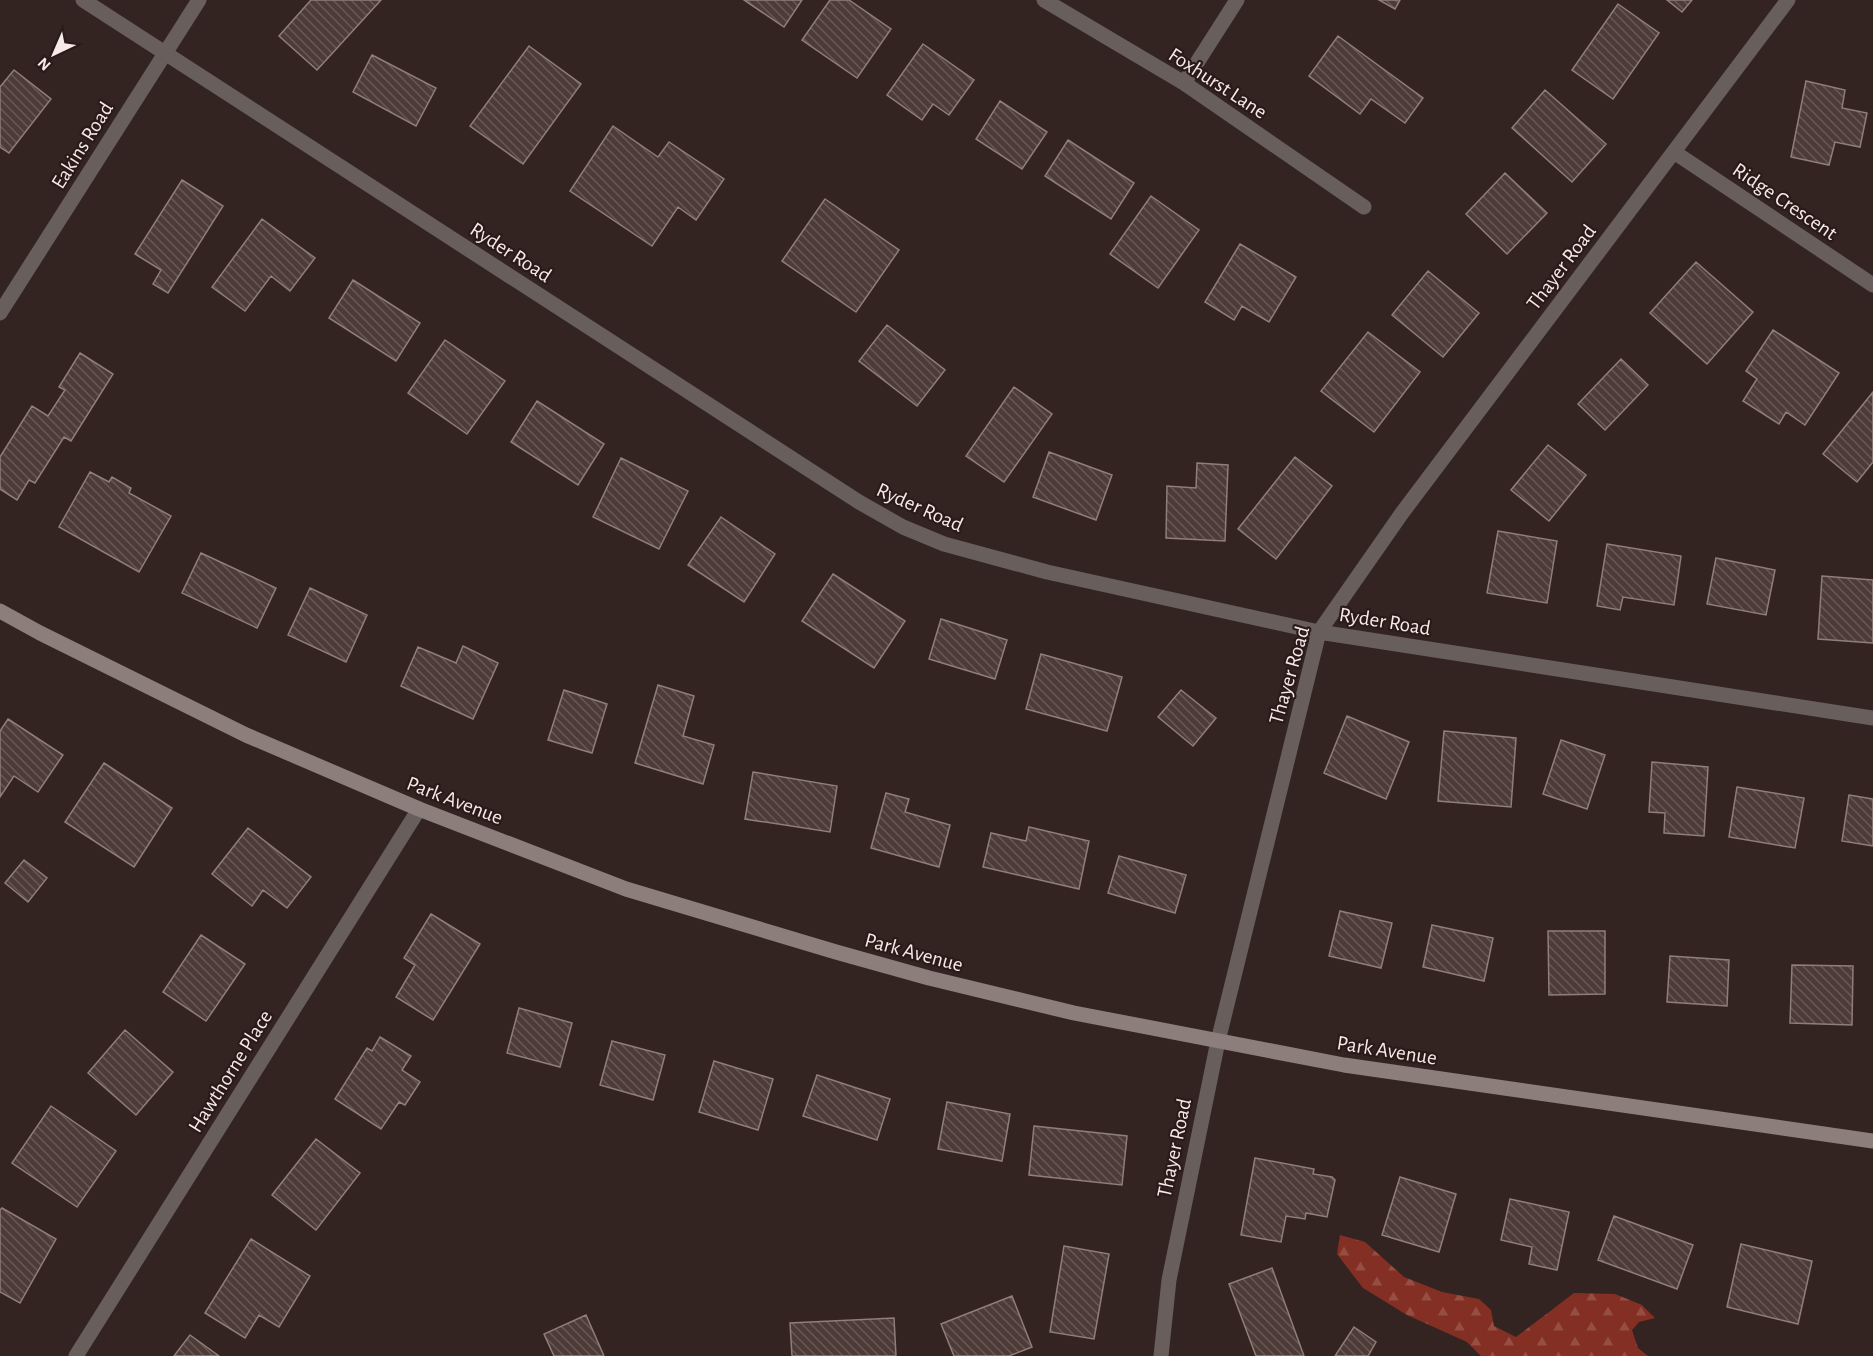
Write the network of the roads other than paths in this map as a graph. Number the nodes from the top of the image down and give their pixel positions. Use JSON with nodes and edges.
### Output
{"nodes":[{"id":1,"x":83,"y":0,"type":"edge"},
{"id":2,"x":199,"y":0,"type":"edge"},
{"id":3,"x":1044,"y":0,"type":"edge"},
{"id":4,"x":1237,"y":0,"type":"edge"},
{"id":5,"x":1788,"y":0,"type":"edge"},
{"id":6,"x":165,"y":53,"type":"junction"},
{"id":7,"x":1184,"y":83,"type":"junction"},
{"id":8,"x":1674,"y":152,"type":"junction"},
{"id":9,"x":1364,"y":207,"type":"dead end"},
{"id":10,"x":1873,"y":285,"type":"edge"},
{"id":11,"x":0,"y":313,"type":"edge"},
{"id":12,"x":0,"y":611,"type":"edge"},
{"id":13,"x":1319,"y":632,"type":"junction"},
{"id":14,"x":1873,"y":717,"type":"edge"},
{"id":15,"x":419,"y":809,"type":"junction"},
{"id":16,"x":1218,"y":1041,"type":"junction"},
{"id":17,"x":1873,"y":1142,"type":"edge"},
{"id":18,"x":76,"y":1356,"type":"edge"},
{"id":19,"x":1161,"y":1356,"type":"edge"}],
"edges":[{"from":1,"to":6,"type":"street","name":"Ryder Road"},
{"from":2,"to":6,"type":"street","name":"Eakins Road"},
{"from":3,"to":7,"type":"street","name":"Foxhurst Lane"},
{"from":4,"to":7,"type":"street"},
{"from":5,"to":8,"type":"street","name":"Thayer Road"},
{"from":6,"to":11,"type":"street","name":"Eakins Road"},
{"from":6,"to":13,"type":"street","name":"Ryder Road"},
{"from":7,"to":9,"type":"street","name":"Foxhurst Lane"},
{"from":8,"to":10,"type":"street","name":"Ridge Crescent"},
{"from":8,"to":13,"type":"street","name":"Thayer Road"},
{"from":12,"to":15,"type":"street","name":"Park Avenue"},
{"from":13,"to":14,"type":"street","name":"Ryder Road"},
{"from":13,"to":16,"type":"street","name":"Thayer Road"},
{"from":15,"to":16,"type":"street","name":"Park Avenue"},
{"from":15,"to":18,"type":"street","name":"Hawthorne Place"},
{"from":16,"to":17,"type":"street","name":"Park Avenue"},
{"from":16,"to":19,"type":"street","name":"Thayer Road"}]}
